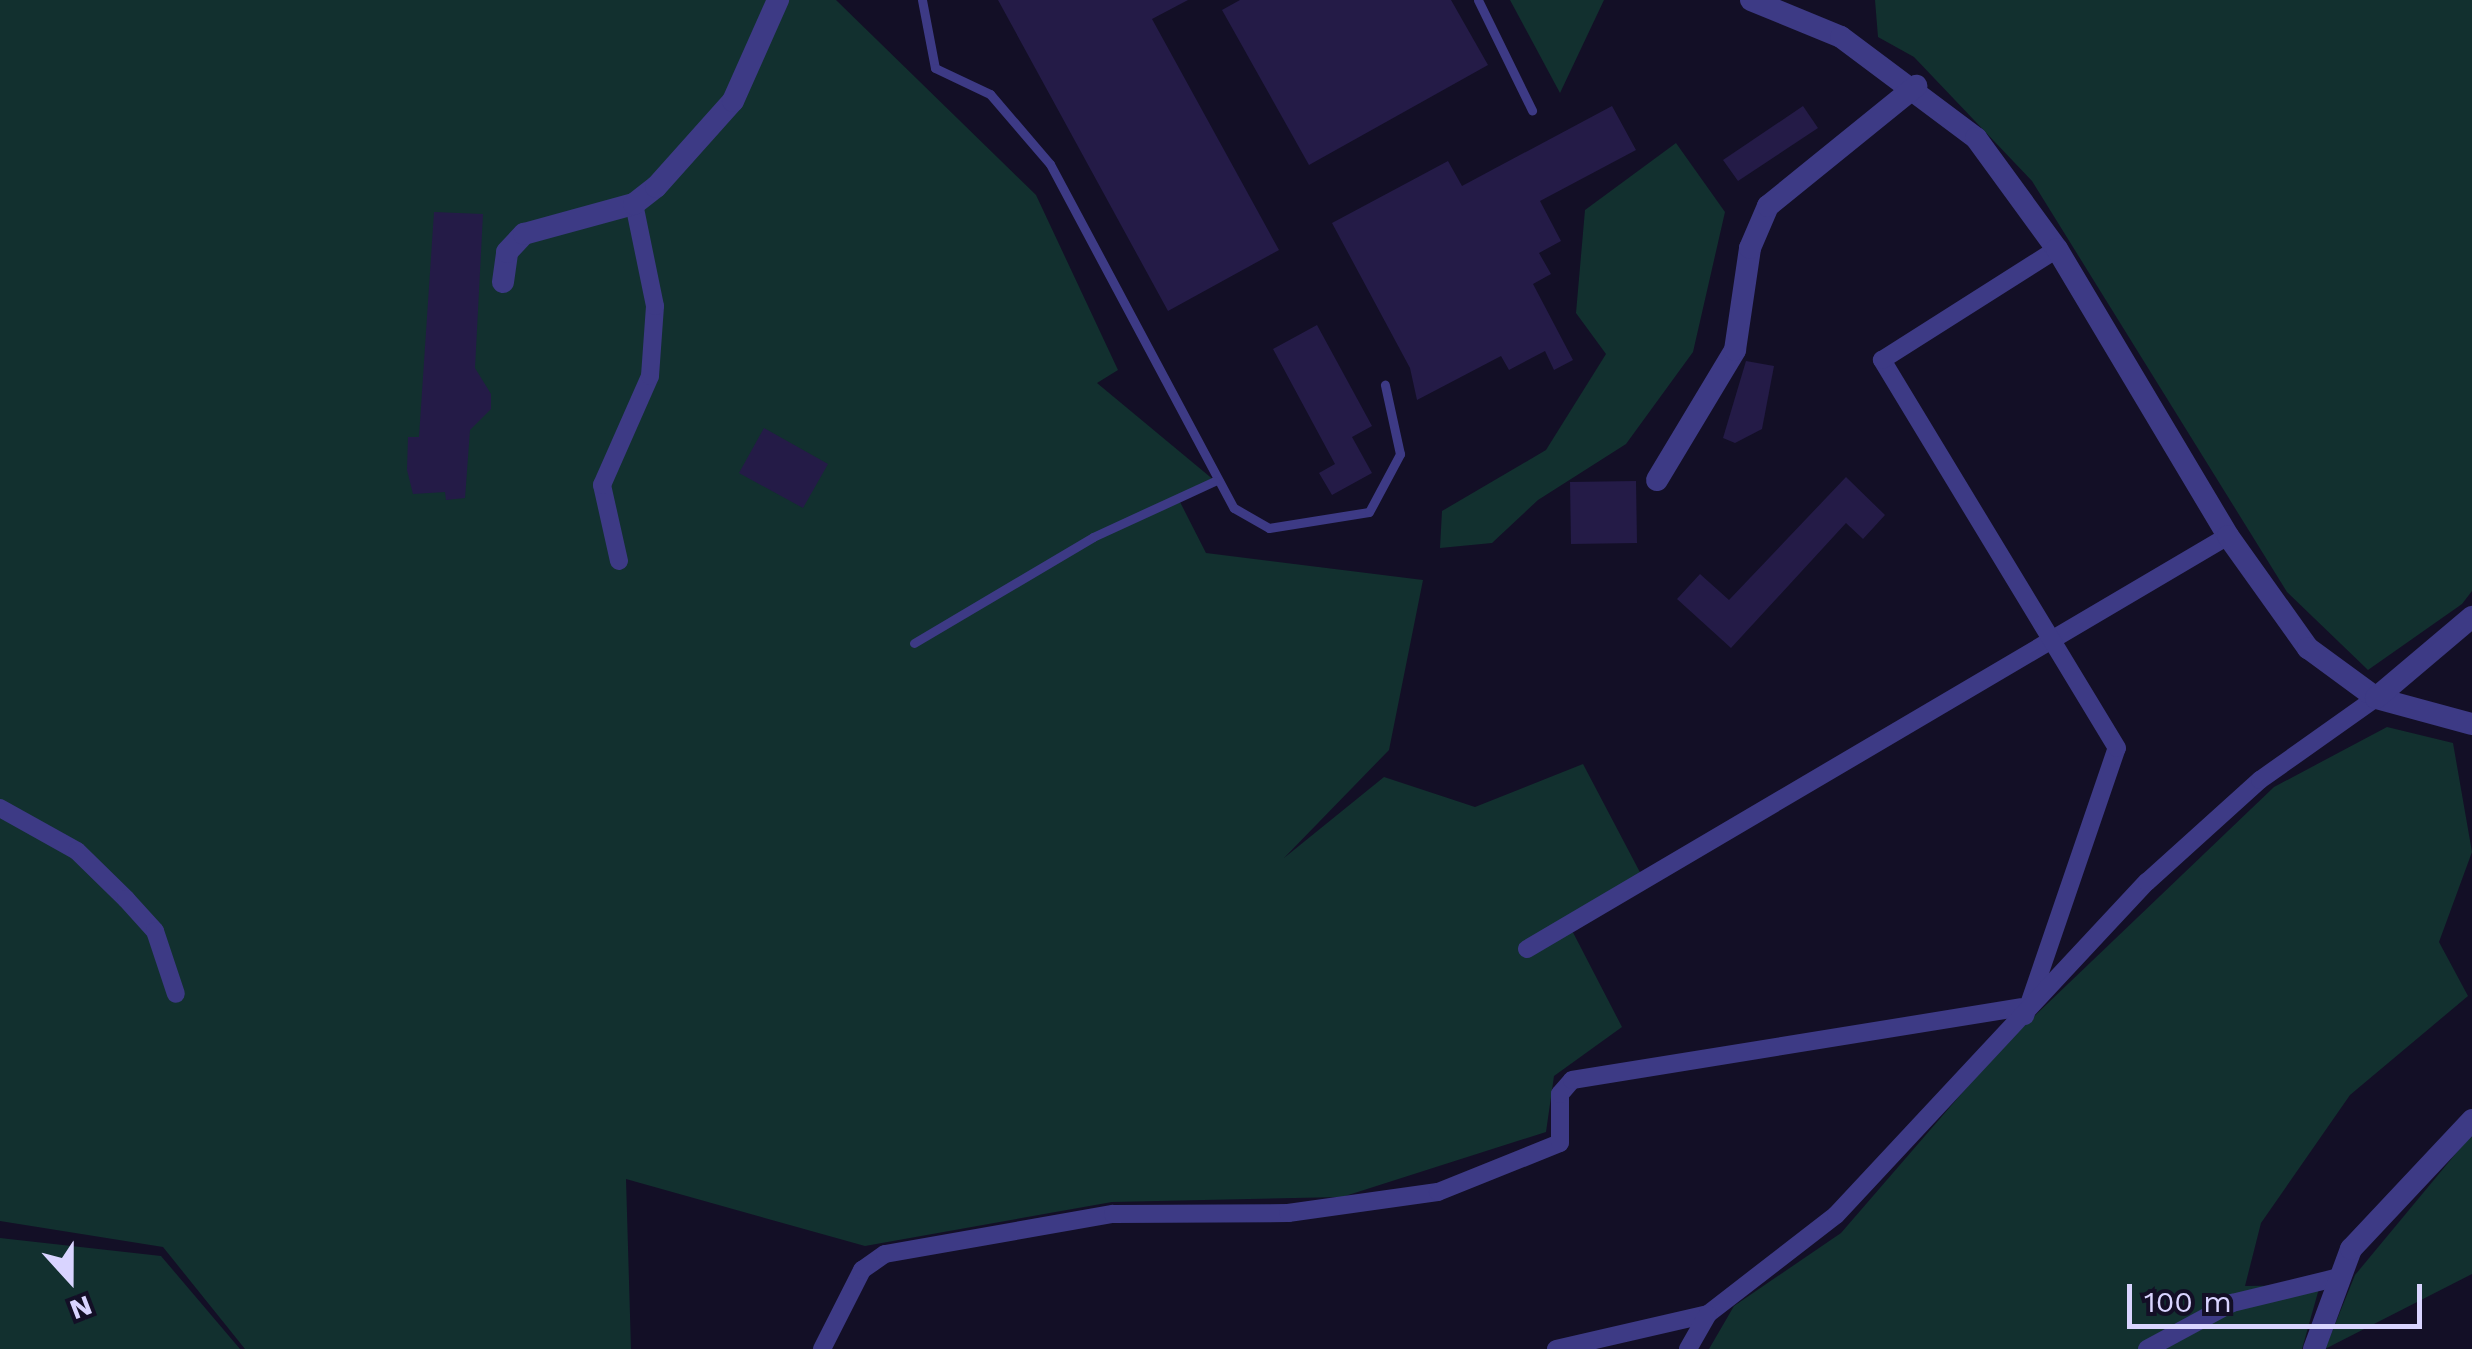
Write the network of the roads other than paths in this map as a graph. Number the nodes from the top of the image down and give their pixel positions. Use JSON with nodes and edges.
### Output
{"nodes":[{"id":1,"x":778,"y":0,"type":"edge"},
{"id":2,"x":922,"y":0,"type":"edge"},
{"id":3,"x":1478,"y":0,"type":"edge"},
{"id":4,"x":1751,"y":0,"type":"edge"},
{"id":5,"x":1916,"y":86,"type":"junction"},
{"id":6,"x":1532,"y":110,"type":"dead end"},
{"id":7,"x":634,"y":204,"type":"junction"},
{"id":8,"x":2057,"y":248,"type":"junction"},
{"id":9,"x":503,"y":282,"type":"dead end"},
{"id":10,"x":1384,"y":385,"type":"dead end"},
{"id":11,"x":1657,"y":480,"type":"dead end"},
{"id":12,"x":1214,"y":481,"type":"junction"},
{"id":13,"x":2228,"y":536,"type":"junction"},
{"id":14,"x":619,"y":560,"type":"dead end"},
{"id":15,"x":2472,"y":617,"type":"edge"},
{"id":16,"x":914,"y":644,"type":"dead end"},
{"id":17,"x":2054,"y":644,"type":"junction"},
{"id":18,"x":2376,"y":698,"type":"junction"},
{"id":19,"x":2472,"y":724,"type":"edge"},
{"id":20,"x":0,"y":808,"type":"edge"},
{"id":21,"x":1526,"y":949,"type":"dead end"},
{"id":22,"x":176,"y":994,"type":"dead end"},
{"id":23,"x":2024,"y":1012,"type":"junction"},
{"id":24,"x":2472,"y":1120,"type":"edge"},
{"id":25,"x":2335,"y":1278,"type":"junction"},
{"id":26,"x":1708,"y":1314,"type":"junction"},
{"id":27,"x":822,"y":1349,"type":"edge"},
{"id":28,"x":1556,"y":1349,"type":"edge"},
{"id":29,"x":1688,"y":1349,"type":"edge"},
{"id":30,"x":2147,"y":1349,"type":"edge"},
{"id":31,"x":2314,"y":1349,"type":"edge"}],
"edges":[{"from":1,"to":7,"type":"street"},
{"from":2,"to":12,"type":"lane"},
{"from":3,"to":6,"type":"lane"},
{"from":4,"to":5,"type":"street"},
{"from":5,"to":8,"type":"street"},
{"from":5,"to":11,"type":"street"},
{"from":7,"to":9,"type":"street"},
{"from":7,"to":14,"type":"street"},
{"from":8,"to":13,"type":"street"},
{"from":8,"to":17,"type":"street"},
{"from":10,"to":12,"type":"lane"},
{"from":12,"to":16,"type":"lane"},
{"from":13,"to":17,"type":"street"},
{"from":13,"to":18,"type":"street"},
{"from":15,"to":18,"type":"street"},
{"from":17,"to":21,"type":"street"},
{"from":17,"to":23,"type":"street"},
{"from":18,"to":19,"type":"street"},
{"from":18,"to":23,"type":"street"},
{"from":20,"to":22,"type":"street"},
{"from":23,"to":26,"type":"street"},
{"from":23,"to":27,"type":"street"},
{"from":24,"to":25,"type":"street"},
{"from":25,"to":30,"type":"street"},
{"from":25,"to":31,"type":"street"},
{"from":26,"to":28,"type":"street"},
{"from":26,"to":29,"type":"street"}]}
